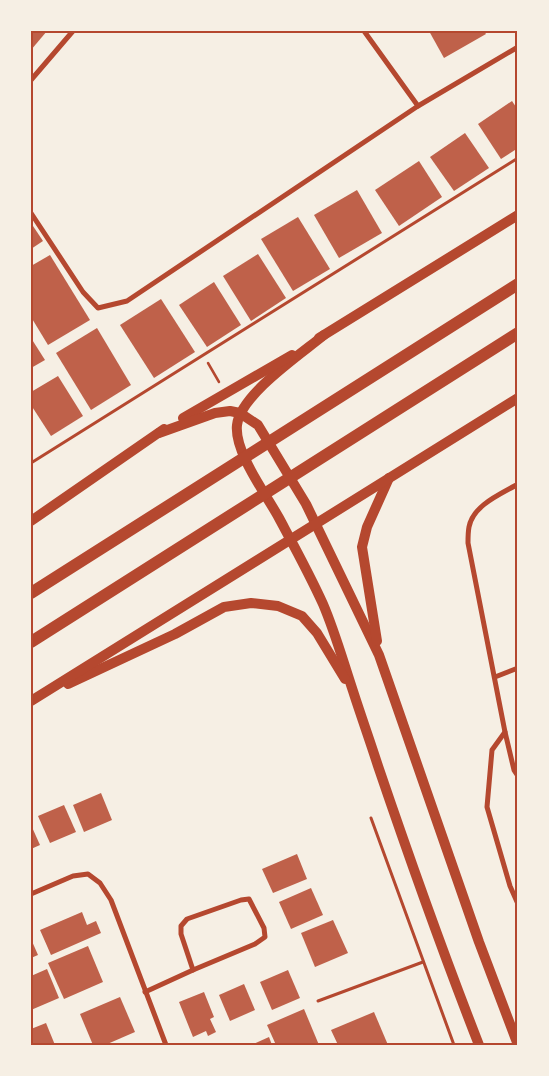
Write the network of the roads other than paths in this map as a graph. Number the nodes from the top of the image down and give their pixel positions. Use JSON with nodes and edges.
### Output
{"nodes":[{"id":1,"x":73,"y":31,"type":"edge"},
{"id":2,"x":364,"y":31,"type":"edge"},
{"id":3,"x":518,"y":47,"type":"edge"},
{"id":4,"x":31,"y":80,"type":"edge"},
{"id":5,"x":418,"y":106,"type":"junction"},
{"id":6,"x":518,"y":158,"type":"edge"},
{"id":7,"x":31,"y":213,"type":"edge"},
{"id":8,"x":518,"y":215,"type":"edge"},
{"id":9,"x":518,"y":284,"type":"edge"},
{"id":10,"x":518,"y":333,"type":"edge"},
{"id":11,"x":324,"y":335,"type":"junction"},
{"id":12,"x":518,"y":398,"type":"edge"},
{"id":13,"x":240,"y":413,"type":"junction"},
{"id":14,"x":158,"y":433,"type":"junction"},
{"id":15,"x":31,"y":463,"type":"edge"},
{"id":16,"x":390,"y":476,"type":"junction"},
{"id":17,"x":518,"y":484,"type":"edge"},
{"id":18,"x":31,"y":520,"type":"edge"},
{"id":19,"x":316,"y":522,"type":"junction"},
{"id":20,"x":289,"y":539,"type":"junction"},
{"id":21,"x":31,"y":593,"type":"edge"},
{"id":22,"x":31,"y":642,"type":"edge"},
{"id":23,"x":379,"y":654,"type":"junction"},
{"id":24,"x":518,"y":668,"type":"edge"},
{"id":25,"x":495,"y":677,"type":"junction"},
{"id":26,"x":353,"y":691,"type":"junction"},
{"id":27,"x":31,"y":701,"type":"edge"},
{"id":28,"x":505,"y":732,"type":"junction"},
{"id":29,"x":518,"y":776,"type":"edge"},
{"id":30,"x":371,"y":818,"type":"dead end"},
{"id":31,"x":31,"y":894,"type":"edge"},
{"id":32,"x":518,"y":904,"type":"edge"},
{"id":33,"x":423,"y":962,"type":"junction"},
{"id":34,"x":193,"y":970,"type":"junction"},
{"id":35,"x":146,"y":992,"type":"junction"},
{"id":36,"x":318,"y":1001,"type":"dead end"},
{"id":37,"x":166,"y":1045,"type":"edge"},
{"id":38,"x":454,"y":1045,"type":"edge"},
{"id":39,"x":479,"y":1045,"type":"edge"},
{"id":40,"x":518,"y":1045,"type":"edge"}],
"edges":[{"from":1,"to":4,"type":"street"},
{"from":2,"to":5,"type":"street"},
{"from":3,"to":5,"type":"street"},
{"from":5,"to":7,"type":"street"},
{"from":6,"to":15,"type":"lane"},
{"from":8,"to":11,"type":"main road"},
{"from":9,"to":21,"type":"highway"},
{"from":10,"to":22,"type":"highway"},
{"from":11,"to":13,"type":"main road"},
{"from":11,"to":14,"type":"main road"},
{"from":12,"to":16,"type":"main road"},
{"from":13,"to":14,"type":"main road"},
{"from":13,"to":19,"type":"main road"},
{"from":13,"to":20,"type":"main road"},
{"from":14,"to":18,"type":"main road"},
{"from":16,"to":19,"type":"main road"},
{"from":16,"to":23,"type":"main road"},
{"from":17,"to":25,"type":"street"},
{"from":19,"to":20,"type":"main road"},
{"from":19,"to":23,"type":"main road"},
{"from":20,"to":26,"type":"main road"},
{"from":20,"to":27,"type":"main road"},
{"from":23,"to":40,"type":"main road"},
{"from":24,"to":25,"type":"street"},
{"from":25,"to":28,"type":"street"},
{"from":26,"to":27,"type":"main road"},
{"from":26,"to":39,"type":"main road"},
{"from":28,"to":29,"type":"street"},
{"from":28,"to":32,"type":"street"},
{"from":30,"to":33,"type":"lane"},
{"from":31,"to":35,"type":"street"},
{"from":33,"to":36,"type":"lane"},
{"from":33,"to":38,"type":"lane"},
{"from":34,"to":34,"type":"street"},
{"from":34,"to":35,"type":"street"},
{"from":35,"to":37,"type":"street"}]}
